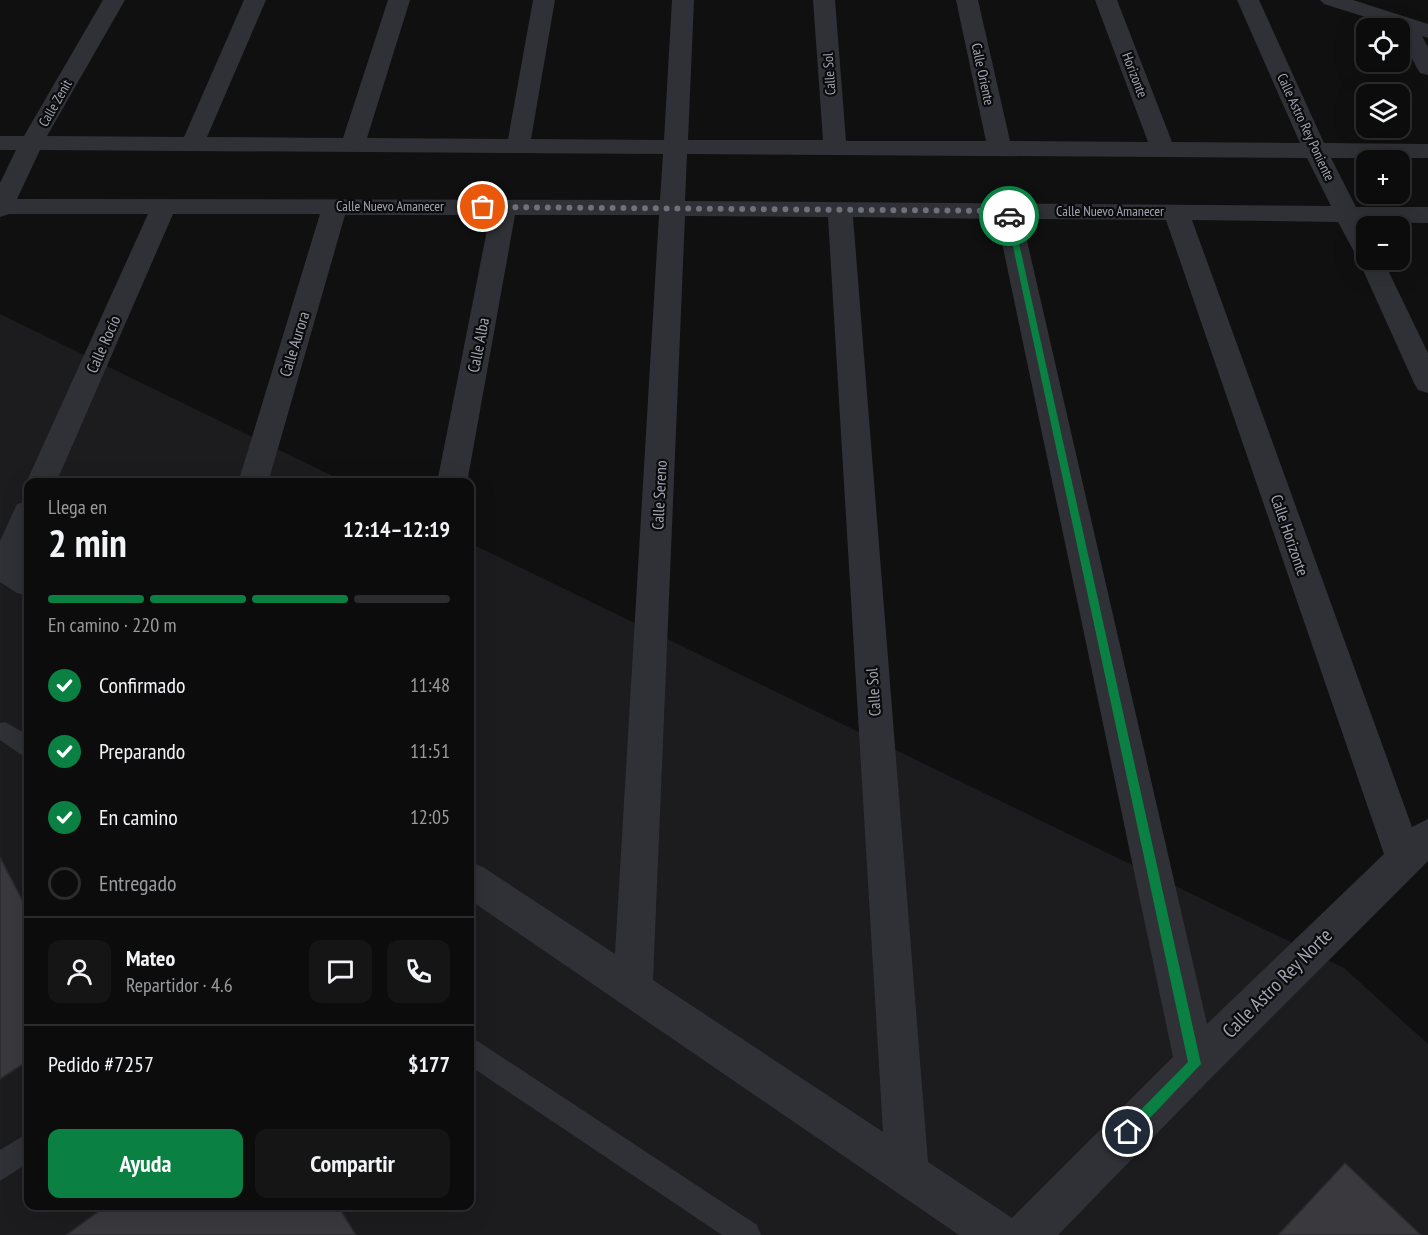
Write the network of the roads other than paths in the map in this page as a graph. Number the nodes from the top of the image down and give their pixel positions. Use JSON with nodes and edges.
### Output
{"nodes":[{"id":1,"x":114,"y":0,"type":"edge"},
{"id":2,"x":255,"y":0,"type":"edge"},
{"id":3,"x":399,"y":0,"type":"edge"},
{"id":4,"x":544,"y":0,"type":"edge"},
{"id":5,"x":683,"y":0,"type":"edge"},
{"id":6,"x":824,"y":0,"type":"edge"},
{"id":7,"x":967,"y":0,"type":"edge"},
{"id":8,"x":1106,"y":0,"type":"edge"},
{"id":9,"x":1248,"y":0,"type":"edge"},
{"id":10,"x":1331,"y":0,"type":"edge"},
{"id":11,"x":1388,"y":18,"type":"edge"},
{"id":12,"x":1410,"y":25,"type":"edge"},
{"id":13,"x":1428,"y":31,"type":"edge"},
{"id":14,"x":1410,"y":34,"type":"edge"},
{"id":15,"x":1428,"y":68,"type":"edge"},
{"id":16,"x":0,"y":143,"type":"edge"},
{"id":17,"x":31,"y":144,"type":"junction"},
{"id":18,"x":192,"y":145,"type":"junction"},
{"id":19,"x":352,"y":146,"type":"junction"},
{"id":20,"x":518,"y":147,"type":"junction"},
{"id":21,"x":676,"y":148,"type":"junction"},
{"id":22,"x":835,"y":148,"type":"junction"},
{"id":23,"x":999,"y":148,"type":"junction"},
{"id":24,"x":1163,"y":149,"type":"junction"},
{"id":25,"x":1316,"y":151,"type":"junction"},
{"id":26,"x":1428,"y":151,"type":"edge"},
{"id":27,"x":164,"y":206,"type":"junction"},
{"id":28,"x":335,"y":206,"type":"junction"},
{"id":29,"x":1,"y":207,"type":"edge"},
{"id":30,"x":504,"y":207,"type":"junction"},
{"id":31,"x":674,"y":208,"type":"junction"},
{"id":32,"x":840,"y":210,"type":"junction"},
{"id":33,"x":1008,"y":211,"type":"junction"},
{"id":34,"x":1176,"y":212,"type":"junction"},
{"id":35,"x":1348,"y":214,"type":"junction"},
{"id":36,"x":1428,"y":215,"type":"edge"},
{"id":37,"x":1356,"y":231,"type":"edge"},
{"id":38,"x":1375,"y":270,"type":"edge"},
{"id":39,"x":1428,"y":383,"type":"edge"},
{"id":40,"x":43,"y":478,"type":"edge"},
{"id":41,"x":254,"y":478,"type":"edge"},
{"id":42,"x":453,"y":478,"type":"edge"},
{"id":43,"x":24,"y":526,"type":"edge"},
{"id":44,"x":11,"y":573,"type":"edge"},
{"id":45,"x":5,"y":731,"type":"dead end"},
{"id":46,"x":24,"y":744,"type":"edge"},
{"id":47,"x":1416,"y":847,"type":"edge"},
{"id":48,"x":474,"y":882,"type":"edge"},
{"id":49,"x":633,"y":989,"type":"junction"},
{"id":50,"x":474,"y":1054,"type":"edge"},
{"id":51,"x":1195,"y":1064,"type":"junction"},
{"id":52,"x":24,"y":1150,"type":"edge"},
{"id":53,"x":0,"y":1167,"type":"edge"},
{"id":54,"x":907,"y":1173,"type":"junction"},
{"id":55,"x":747,"y":1235,"type":"edge"},
{"id":56,"x":998,"y":1235,"type":"edge"},
{"id":57,"x":1027,"y":1235,"type":"edge"}],
"edges":[{"from":1,"to":17,"type":"street","name":"Calle Zenit"},
{"from":2,"to":18,"type":"street"},
{"from":3,"to":19,"type":"street"},
{"from":4,"to":20,"type":"street"},
{"from":5,"to":21,"type":"street","name":"Calle Sereno"},
{"from":6,"to":22,"type":"street","name":"Calle Sol"},
{"from":7,"to":23,"type":"street","name":"Calle Oriente"},
{"from":8,"to":24,"type":"street","name":"Horizonte"},
{"from":9,"to":25,"type":"street","name":"Calle Astro Rey Poniente"},
{"from":10,"to":11,"type":"street"},
{"from":12,"to":13,"type":"street"},
{"from":14,"to":15,"type":"street"},
{"from":16,"to":17,"type":"street"},
{"from":17,"to":18,"type":"street"},
{"from":17,"to":29,"type":"street","name":"Calle Zenit"},
{"from":18,"to":19,"type":"street"},
{"from":19,"to":20,"type":"street"},
{"from":20,"to":21,"type":"street"},
{"from":21,"to":22,"type":"street"},
{"from":21,"to":31,"type":"street","name":"Calle Sereno"},
{"from":22,"to":23,"type":"street"},
{"from":23,"to":24,"type":"street"},
{"from":24,"to":25,"type":"street"},
{"from":25,"to":26,"type":"street"},
{"from":25,"to":35,"type":"street","name":"Calle Astro Rey Poniente"},
{"from":27,"to":28,"type":"street","name":"Calle Nuevo Amanecer"},
{"from":27,"to":29,"type":"street","name":"Calle Nuevo Amanecer"},
{"from":27,"to":40,"type":"street","name":"Calle Rocío"},
{"from":28,"to":30,"type":"street","name":"Calle Nuevo Amanecer"},
{"from":28,"to":41,"type":"street","name":"Calle Aurora"},
{"from":30,"to":31,"type":"street","name":"Calle Nuevo Amanecer"},
{"from":30,"to":42,"type":"street","name":"Calle Alba"},
{"from":31,"to":32,"type":"street","name":"Calle Nuevo Amanecer"},
{"from":31,"to":49,"type":"street","name":"Calle Sereno"},
{"from":32,"to":33,"type":"street","name":"Calle Nuevo Amanecer"},
{"from":32,"to":54,"type":"street","name":"Calle Sol"},
{"from":33,"to":34,"type":"street","name":"Calle Nuevo Amanecer"},
{"from":33,"to":51,"type":"street"},
{"from":34,"to":35,"type":"street","name":"Calle Nuevo Amanecer"},
{"from":34,"to":47,"type":"street","name":"Calle Horizonte"},
{"from":35,"to":36,"type":"street","name":"Calle Nuevo Amanecer"},
{"from":35,"to":37,"type":"street","name":"Calle Astro Rey Poniente"},
{"from":38,"to":39,"type":"street"},
{"from":43,"to":44,"type":"street"},
{"from":45,"to":46,"type":"lane"},
{"from":47,"to":51,"type":"street","name":"Calle Astro Rey Norte"},
{"from":48,"to":49,"type":"street"},
{"from":49,"to":54,"type":"street"},
{"from":50,"to":55,"type":"lane"},
{"from":51,"to":57,"type":"street","name":"Calle Astro Rey Norte"},
{"from":52,"to":53,"type":"lane"},
{"from":54,"to":56,"type":"street"}]}
